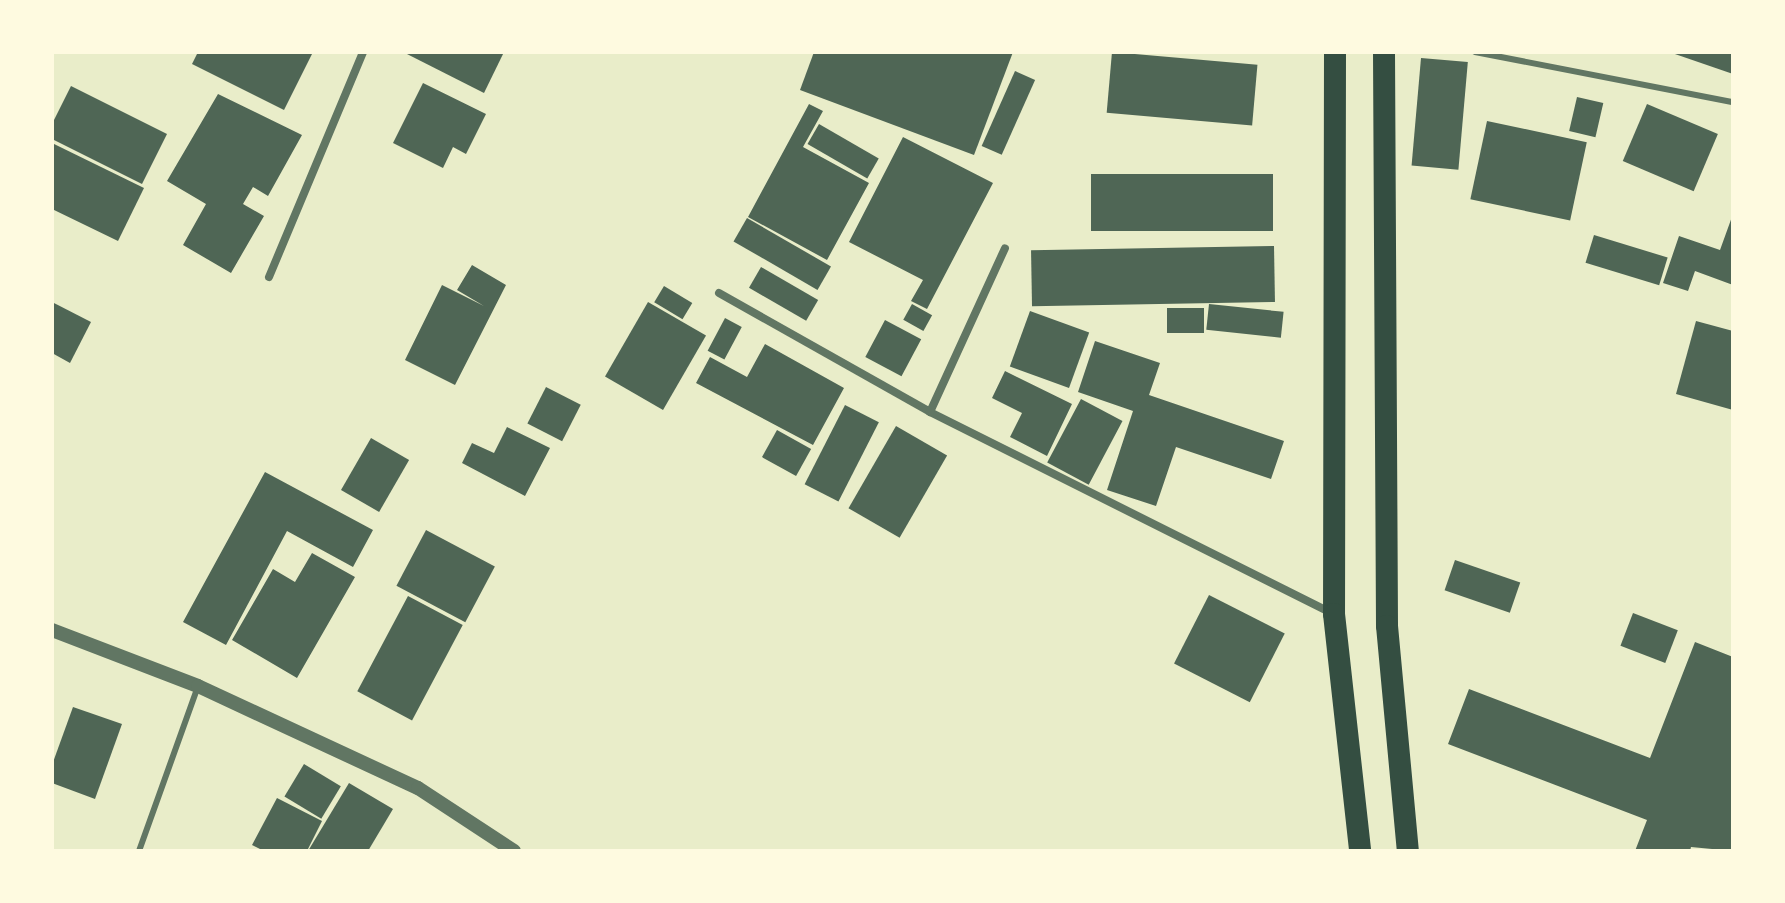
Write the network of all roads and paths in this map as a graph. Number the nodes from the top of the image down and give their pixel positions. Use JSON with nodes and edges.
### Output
{"nodes":[{"id":1,"x":363,"y":52,"type":"edge"},
{"id":2,"x":1335,"y":52,"type":"edge"},
{"id":3,"x":1384,"y":52,"type":"edge"},
{"id":4,"x":1475,"y":52,"type":"edge"},
{"id":5,"x":1733,"y":102,"type":"edge"},
{"id":6,"x":1005,"y":248,"type":"dead end"},
{"id":7,"x":269,"y":277,"type":"dead end"},
{"id":8,"x":719,"y":293,"type":"dead end"},
{"id":9,"x":930,"y":412,"type":"junction"},
{"id":10,"x":1334,"y":614,"type":"junction"},
{"id":11,"x":52,"y":630,"type":"edge"},
{"id":12,"x":198,"y":686,"type":"junction"},
{"id":13,"x":139,"y":851,"type":"edge"},
{"id":14,"x":514,"y":851,"type":"edge"},
{"id":15,"x":1360,"y":851,"type":"edge"},
{"id":16,"x":1408,"y":851,"type":"edge"}],
"edges":[{"from":1,"to":7,"type":"street"},
{"from":2,"to":10,"type":"highway"},
{"from":3,"to":16,"type":"highway"},
{"from":4,"to":5,"type":"lane"},
{"from":6,"to":9,"type":"street"},
{"from":8,"to":9,"type":"street"},
{"from":9,"to":10,"type":"street"},
{"from":10,"to":15,"type":"highway"},
{"from":11,"to":12,"type":"street"},
{"from":12,"to":13,"type":"lane"},
{"from":12,"to":14,"type":"street"}]}
